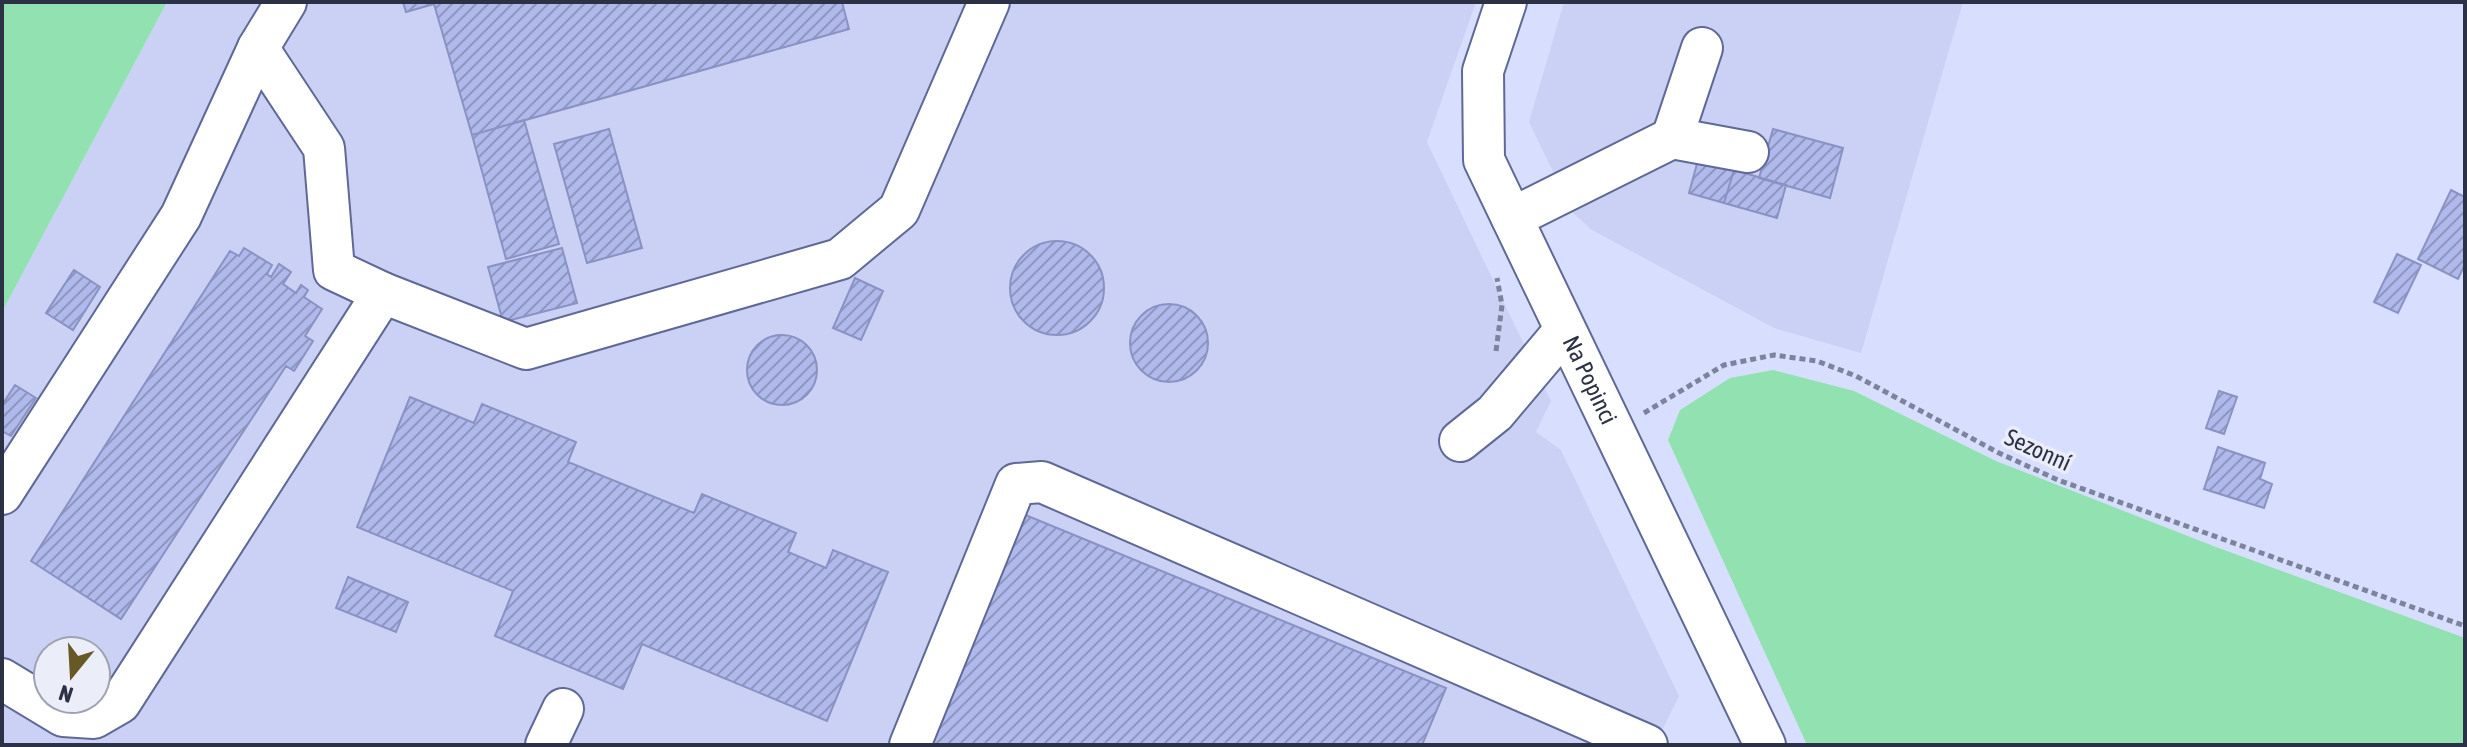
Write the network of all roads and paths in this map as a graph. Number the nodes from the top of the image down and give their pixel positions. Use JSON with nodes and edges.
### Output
{"nodes":[{"id":1,"x":286,"y":2,"type":"edge"},
{"id":2,"x":989,"y":2,"type":"edge"},
{"id":3,"x":1506,"y":2,"type":"edge"},
{"id":4,"x":258,"y":48,"type":"junction"},
{"id":5,"x":1702,"y":48,"type":"dead end"},
{"id":6,"x":1672,"y":138,"type":"junction"},
{"id":7,"x":1748,"y":152,"type":"dead end"},
{"id":8,"x":1512,"y":218,"type":"junction"},
{"id":9,"x":383,"y":293,"type":"junction"},
{"id":10,"x":1565,"y":330,"type":"junction"},
{"id":11,"x":1613,"y":432,"type":"junction"},
{"id":12,"x":1460,"y":441,"type":"dead end"},
{"id":13,"x":2,"y":494,"type":"edge"},
{"id":14,"x":2465,"y":626,"type":"edge"},
{"id":15,"x":2,"y":679,"type":"edge"},
{"id":16,"x":563,"y":709,"type":"dead end"},
{"id":17,"x":1606,"y":737,"type":"edge"},
{"id":18,"x":546,"y":745,"type":"edge"},
{"id":19,"x":910,"y":745,"type":"edge"},
{"id":20,"x":1647,"y":745,"type":"edge"},
{"id":21,"x":1765,"y":745,"type":"edge"}],
"edges":[{"from":1,"to":4,"type":"street"},
{"from":2,"to":9,"type":"street"},
{"from":3,"to":8,"type":"street","name":"Na Popinci"},
{"from":4,"to":9,"type":"street"},
{"from":4,"to":13,"type":"street"},
{"from":5,"to":6,"type":"street"},
{"from":6,"to":7,"type":"street"},
{"from":6,"to":8,"type":"street"},
{"from":8,"to":10,"type":"street","name":"Na Popinci"},
{"from":9,"to":15,"type":"street"},
{"from":10,"to":11,"type":"street","name":"Na Popinci"},
{"from":10,"to":12,"type":"street"},
{"from":11,"to":14,"type":"path","name":"Sezonní"},
{"from":11,"to":21,"type":"street","name":"Na Popinci"},
{"from":16,"to":18,"type":"street"},
{"from":17,"to":19,"type":"street"},
{"from":17,"to":20,"type":"street"}]}
